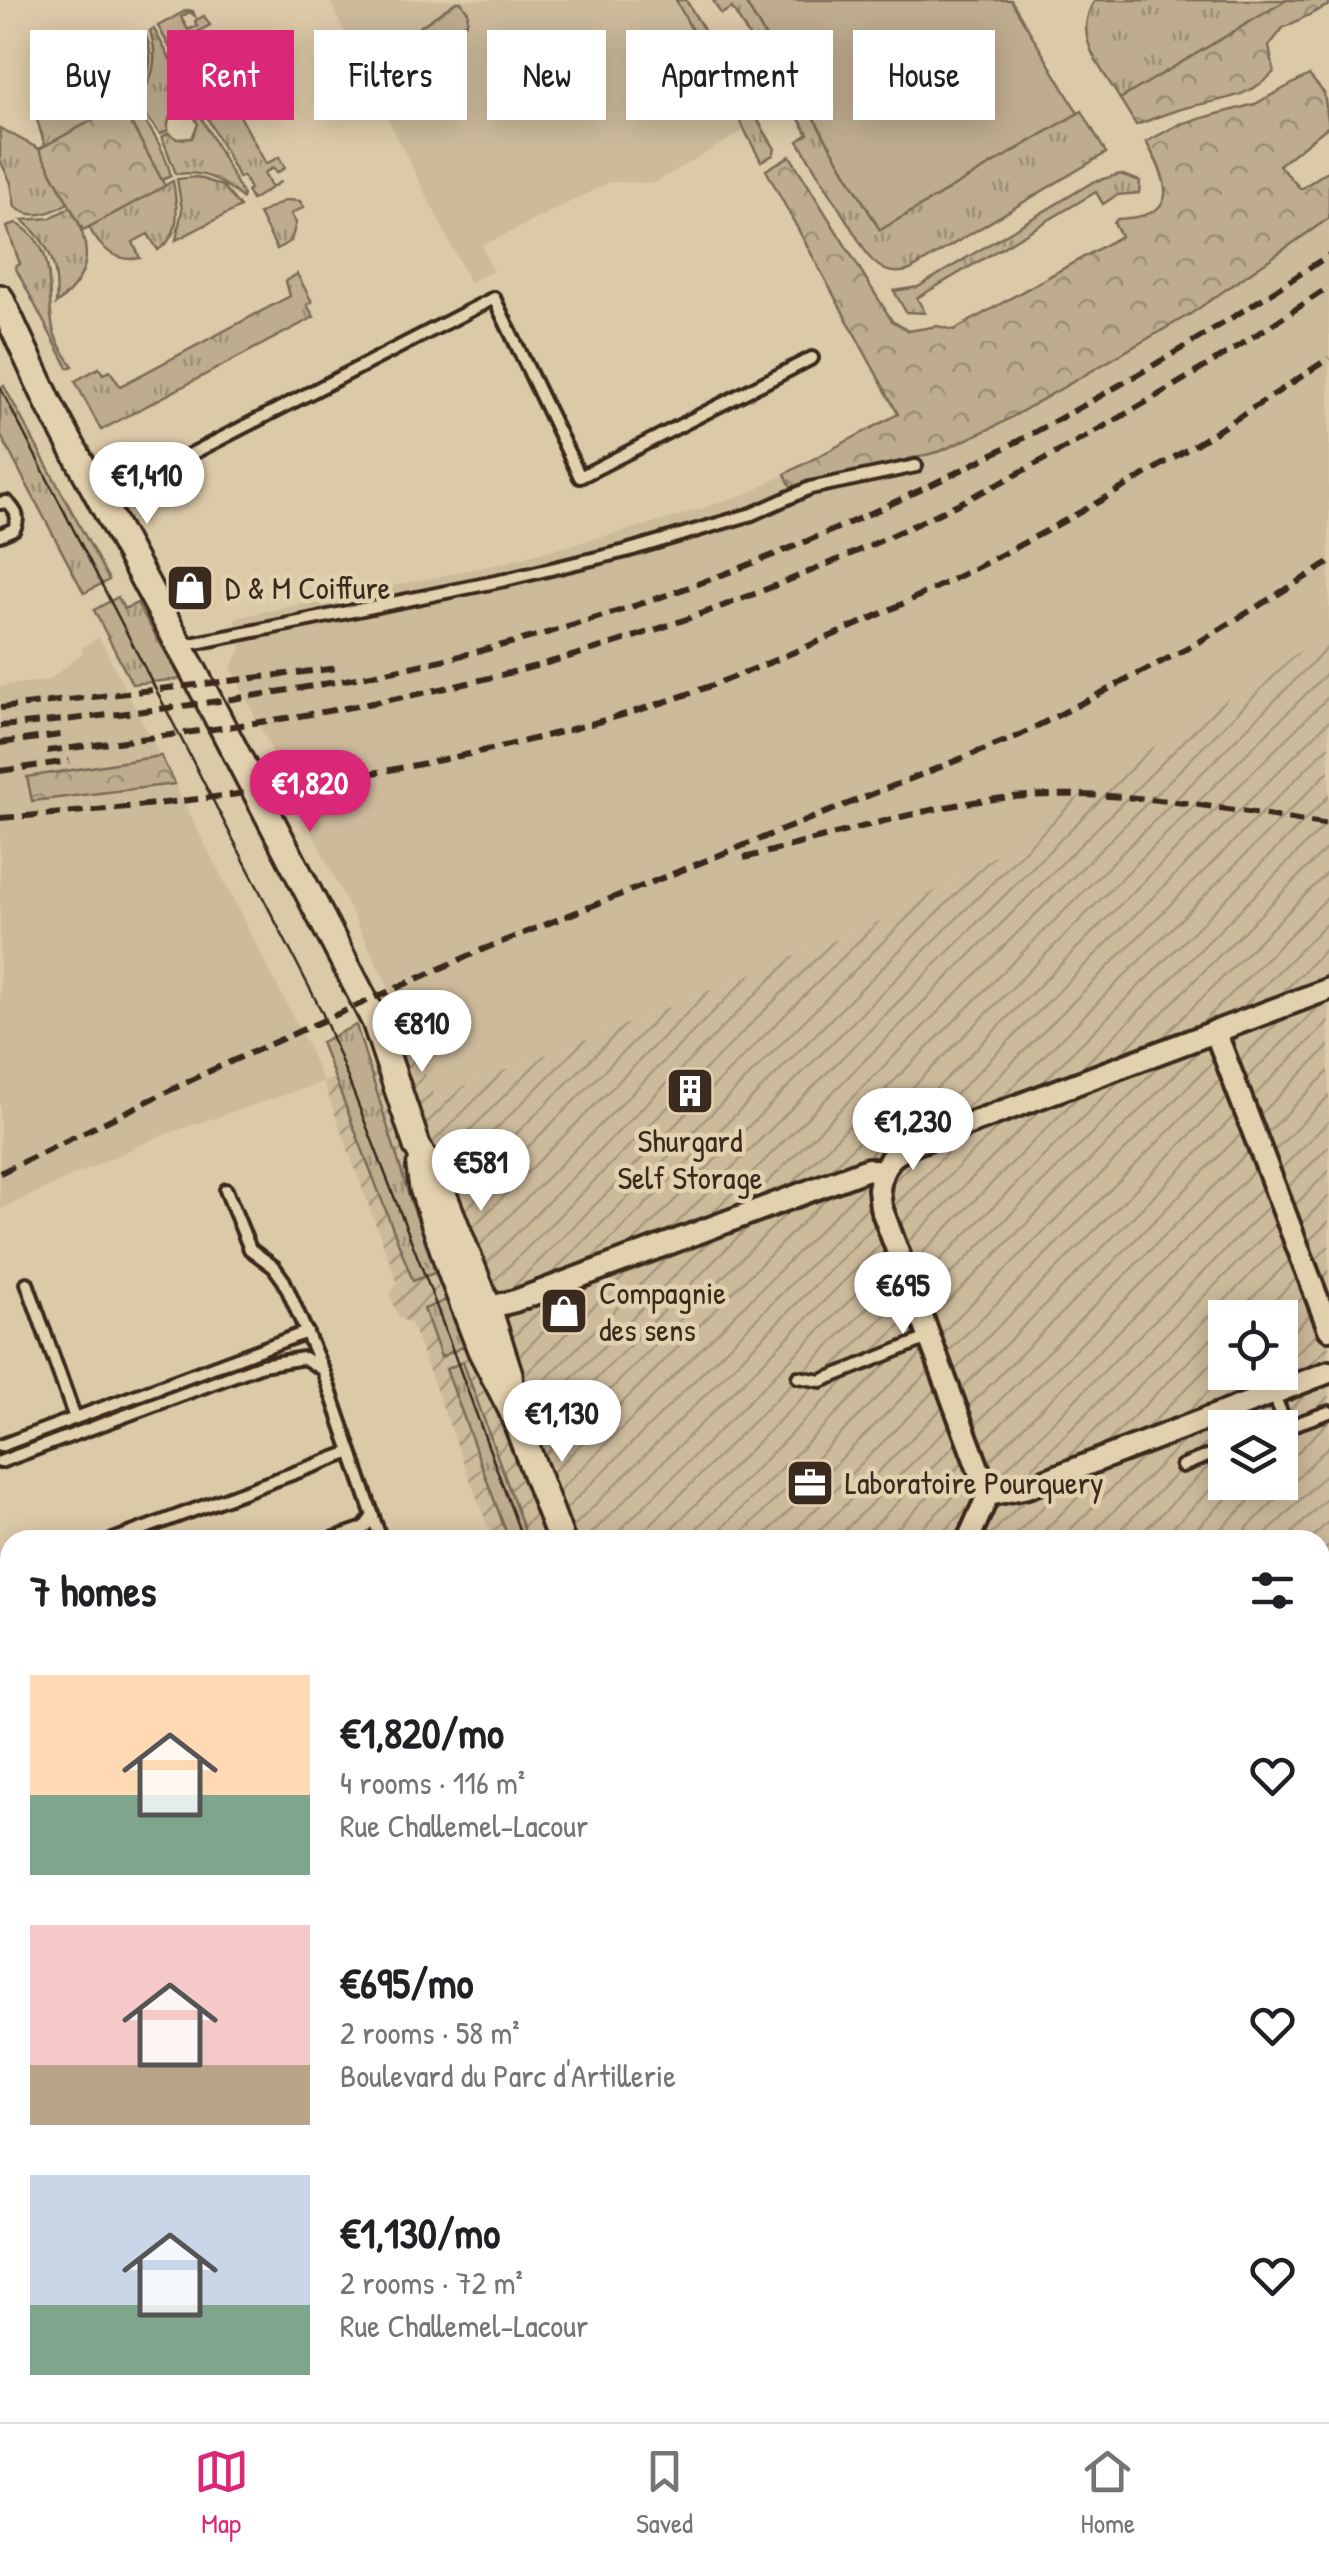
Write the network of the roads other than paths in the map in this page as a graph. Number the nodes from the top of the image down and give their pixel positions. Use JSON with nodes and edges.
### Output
{"nodes":[{"id":1,"x":0,"y":298,"type":"edge"},
{"id":2,"x":0,"y":328,"type":"edge"},
{"id":3,"x":812,"y":358,"type":"dead end"},
{"id":4,"x":50,"y":406,"type":"junction"},
{"id":5,"x":916,"y":466,"type":"dead end"},
{"id":6,"x":101,"y":501,"type":"junction"},
{"id":7,"x":0,"y":503,"type":"edge"},
{"id":8,"x":0,"y":535,"type":"edge"},
{"id":9,"x":180,"y":646,"type":"junction"},
{"id":10,"x":1329,"y":989,"type":"edge"},
{"id":11,"x":1216,"y":1032,"type":"junction"},
{"id":12,"x":882,"y":1173,"type":"junction"},
{"id":13,"x":226,"y":1190,"type":"dead end"},
{"id":14,"x":27,"y":1283,"type":"dead end"},
{"id":15,"x":478,"y":1310,"type":"junction"},
{"id":16,"x":1329,"y":1328,"type":"edge"},
{"id":17,"x":307,"y":1332,"type":"junction"},
{"id":18,"x":930,"y":1337,"type":"junction"},
{"id":19,"x":322,"y":1370,"type":"junction"},
{"id":20,"x":1329,"y":1372,"type":"edge"},
{"id":21,"x":798,"y":1377,"type":"dead end"},
{"id":22,"x":1273,"y":1393,"type":"junction"},
{"id":23,"x":1249,"y":1410,"type":"edge"},
{"id":24,"x":1329,"y":1412,"type":"edge"},
{"id":25,"x":75,"y":1418,"type":"junction"},
{"id":26,"x":1208,"y":1428,"type":"edge"},
{"id":27,"x":0,"y":1446,"type":"edge"},
{"id":28,"x":351,"y":1452,"type":"junction"},
{"id":29,"x":1208,"y":1456,"type":"edge"},
{"id":30,"x":0,"y":1462,"type":"edge"},
{"id":31,"x":1182,"y":1466,"type":"dead end"},
{"id":32,"x":988,"y":1496,"type":"junction"},
{"id":33,"x":373,"y":1516,"type":"junction"},
{"id":34,"x":140,"y":1530,"type":"edge"},
{"id":35,"x":358,"y":1530,"type":"edge"},
{"id":36,"x":378,"y":1530,"type":"edge"},
{"id":37,"x":556,"y":1530,"type":"edge"},
{"id":38,"x":973,"y":1530,"type":"edge"}],
"edges":[{"from":1,"to":4,"type":"street"},
{"from":2,"to":4,"type":"street"},
{"from":3,"to":6,"type":"lane"},
{"from":4,"to":6,"type":"street"},
{"from":5,"to":9,"type":"lane"},
{"from":6,"to":9,"type":"street"},
{"from":7,"to":8,"type":"lane"},
{"from":9,"to":15,"type":"street"},
{"from":10,"to":11,"type":"street"},
{"from":11,"to":12,"type":"street"},
{"from":11,"to":16,"type":"street"},
{"from":12,"to":15,"type":"street"},
{"from":12,"to":18,"type":"street"},
{"from":13,"to":17,"type":"lane"},
{"from":14,"to":25,"type":"lane"},
{"from":15,"to":37,"type":"street"},
{"from":17,"to":19,"type":"lane"},
{"from":17,"to":25,"type":"lane"},
{"from":18,"to":21,"type":"lane"},
{"from":18,"to":32,"type":"street"},
{"from":19,"to":28,"type":"lane"},
{"from":19,"to":30,"type":"lane"},
{"from":20,"to":22,"type":"street"},
{"from":22,"to":23,"type":"street"},
{"from":22,"to":24,"type":"lane"},
{"from":25,"to":27,"type":"lane"},
{"from":26,"to":32,"type":"street"},
{"from":28,"to":33,"type":"lane"},
{"from":28,"to":34,"type":"lane"},
{"from":29,"to":31,"type":"lane"},
{"from":32,"to":38,"type":"street"},
{"from":33,"to":35,"type":"lane"},
{"from":33,"to":36,"type":"lane"}]}
